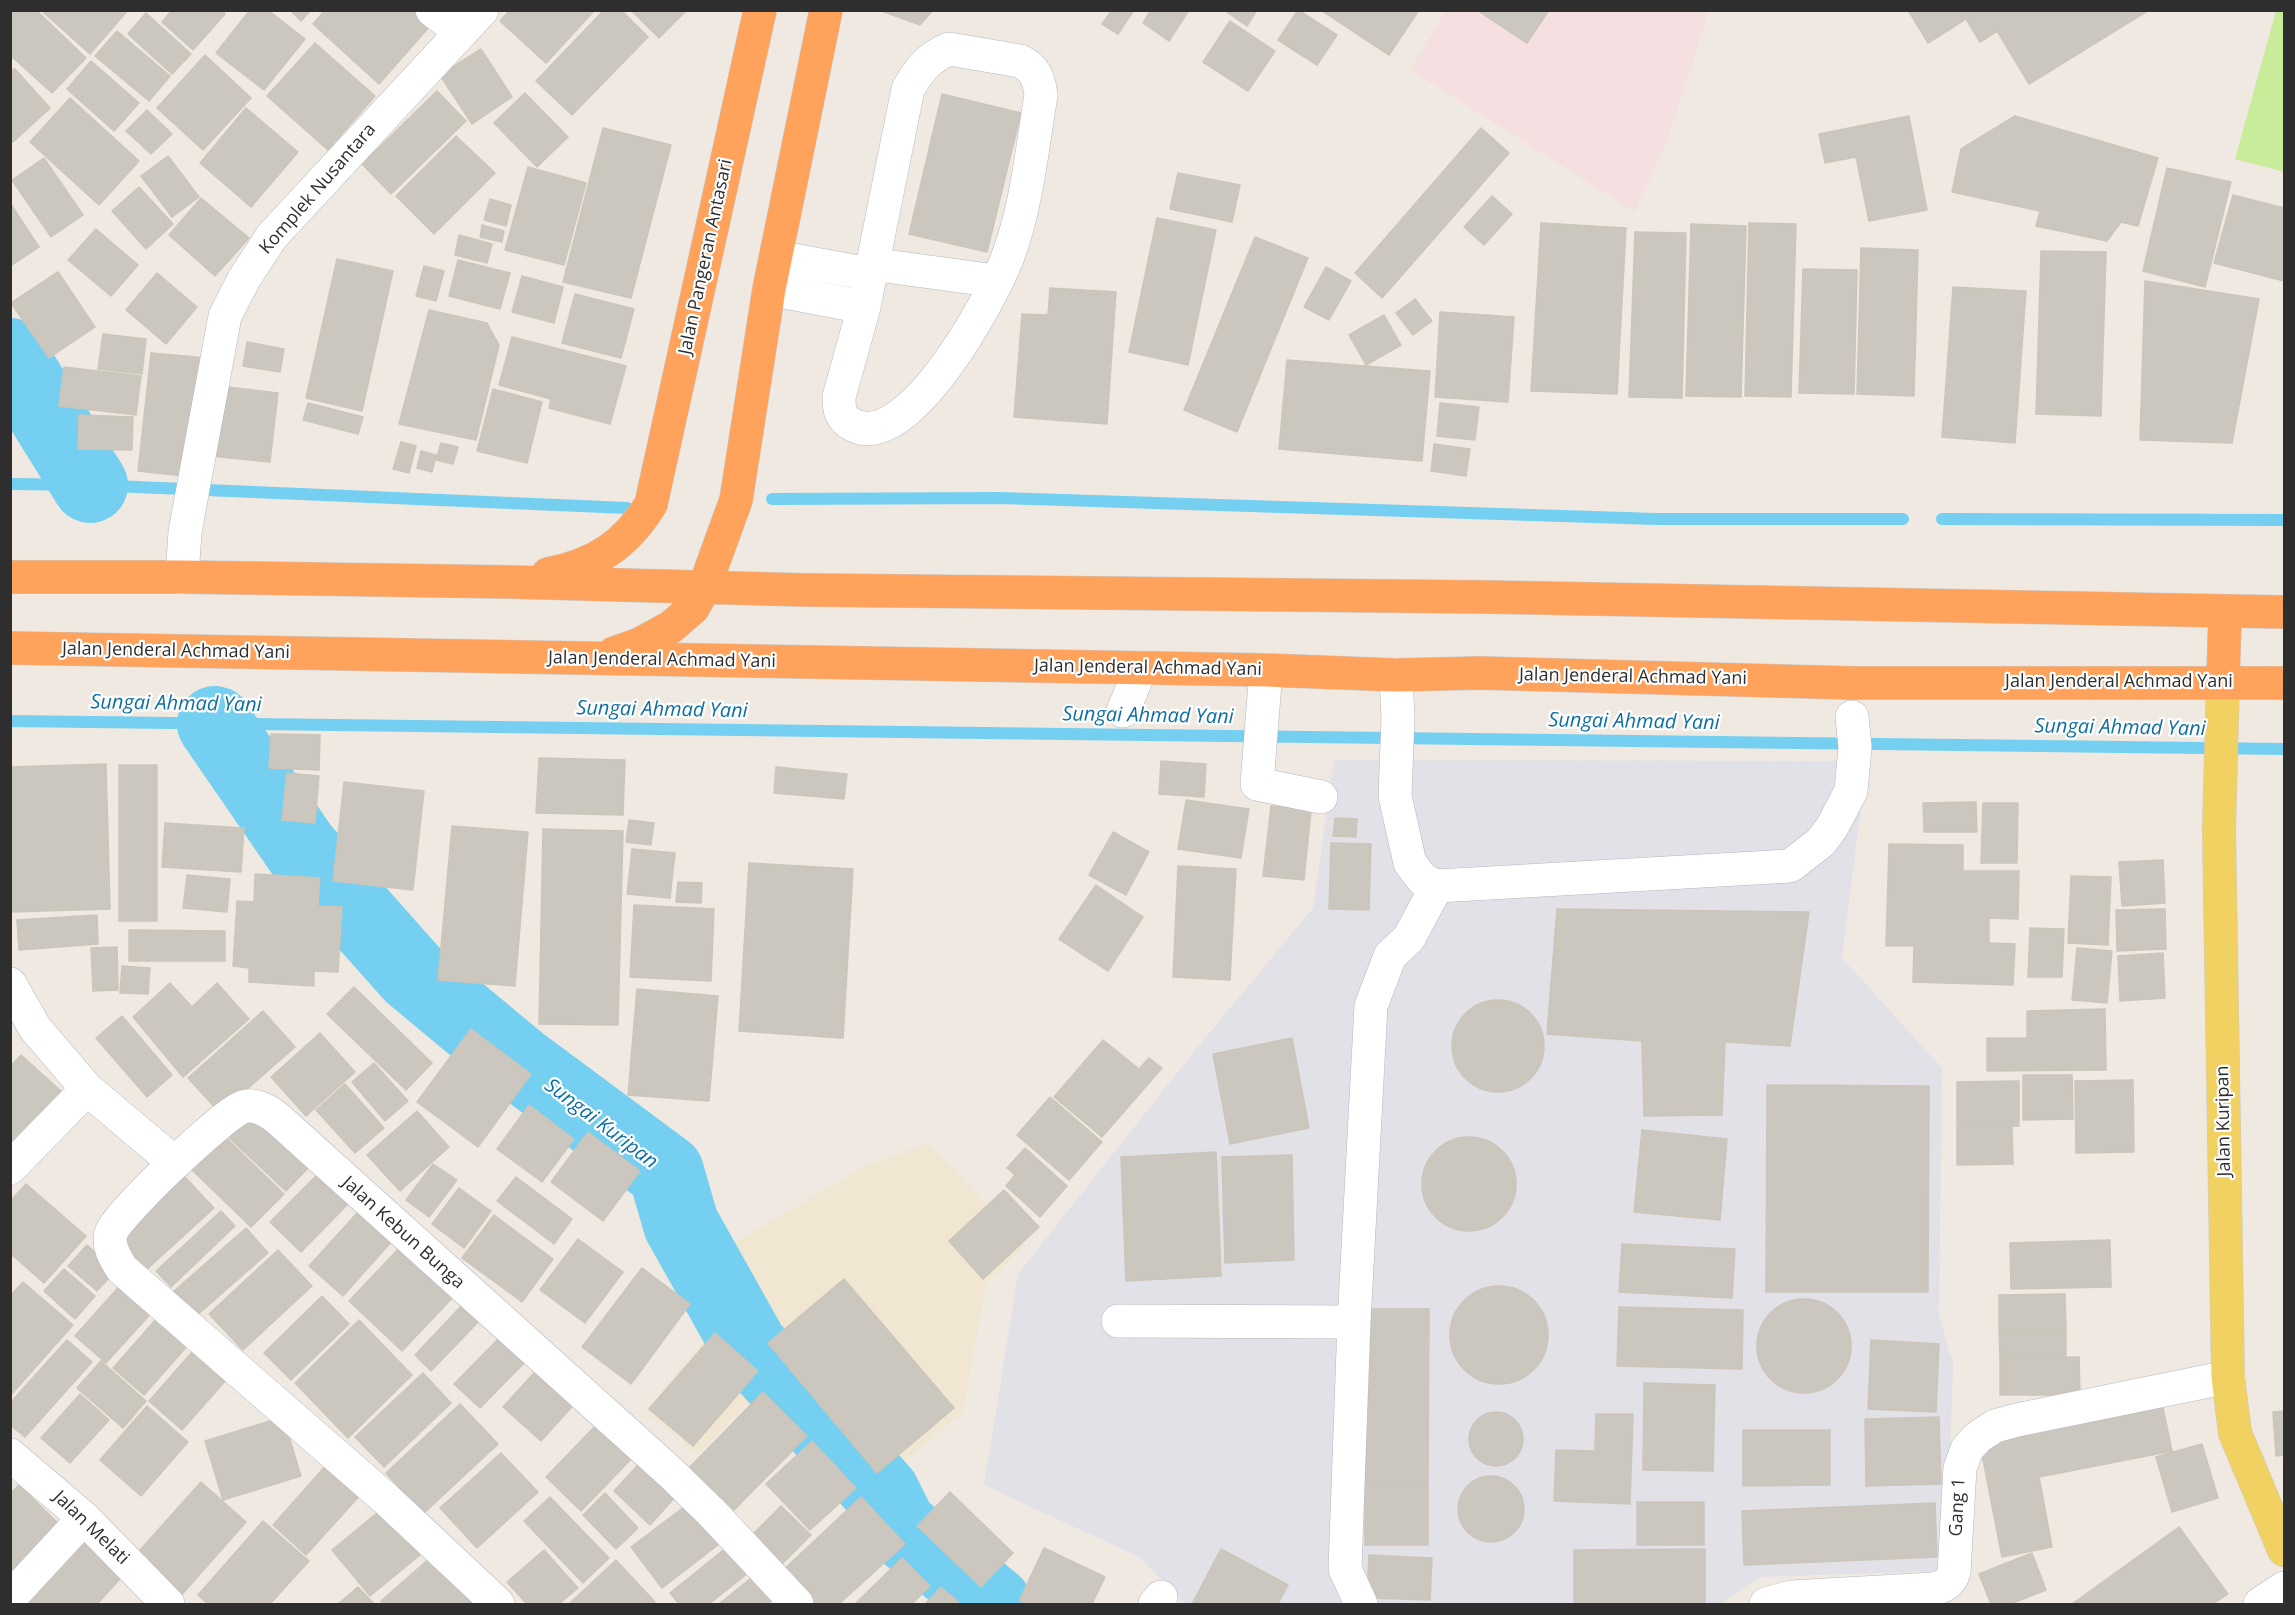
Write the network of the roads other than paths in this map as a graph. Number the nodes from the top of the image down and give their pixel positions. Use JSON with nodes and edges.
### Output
{"nodes":[{"id":1,"x":432,"y":10,"type":"edge"},
{"id":2,"x":760,"y":10,"type":"edge"},
{"id":3,"x":826,"y":10,"type":"edge"},
{"id":4,"x":471,"y":21,"type":"edge"},
{"id":5,"x":777,"y":258,"type":"junction"},
{"id":6,"x":870,"y":269,"type":"junction"},
{"id":7,"x":996,"y":281,"type":"junction"},
{"id":8,"x":769,"y":289,"type":"junction"},
{"id":9,"x":864,"y":307,"type":"junction"},
{"id":10,"x":10,"y":577,"type":"edge"},
{"id":11,"x":182,"y":577,"type":"junction"},
{"id":12,"x":511,"y":582,"type":"junction"},
{"id":13,"x":704,"y":588,"type":"junction"},
{"id":14,"x":2225,"y":611,"type":"junction"},
{"id":15,"x":2284,"y":612,"type":"edge"},
{"id":16,"x":10,"y":648,"type":"edge"},
{"id":17,"x":601,"y":658,"type":"junction"},
{"id":18,"x":1141,"y":668,"type":"junction"},
{"id":19,"x":1266,"y":670,"type":"junction"},
{"id":20,"x":1396,"y":675,"type":"junction"},
{"id":21,"x":2223,"y":682,"type":"junction"},
{"id":22,"x":2284,"y":683,"type":"edge"},
{"id":23,"x":1123,"y":711,"type":"dead end"},
{"id":24,"x":1854,"y":732,"type":"dead end"},
{"id":25,"x":1321,"y":797,"type":"dead end"},
{"id":26,"x":1437,"y":886,"type":"junction"},
{"id":27,"x":10,"y":984,"type":"edge"},
{"id":28,"x":87,"y":1089,"type":"junction"},
{"id":29,"x":175,"y":1163,"type":"junction"},
{"id":30,"x":10,"y":1168,"type":"edge"},
{"id":31,"x":1119,"y":1321,"type":"dead end"},
{"id":32,"x":1354,"y":1322,"type":"junction"},
{"id":33,"x":2228,"y":1377,"type":"junction"},
{"id":34,"x":10,"y":1455,"type":"edge"},
{"id":35,"x":84,"y":1518,"type":"junction"},
{"id":36,"x":2284,"y":1550,"type":"edge"},
{"id":37,"x":2284,"y":1587,"type":"edge"},
{"id":38,"x":10,"y":1598,"type":"edge"},
{"id":39,"x":168,"y":1605,"type":"edge"},
{"id":40,"x":498,"y":1605,"type":"edge"},
{"id":41,"x":797,"y":1605,"type":"edge"},
{"id":42,"x":1361,"y":1605,"type":"edge"},
{"id":43,"x":1766,"y":1605,"type":"edge"},
{"id":44,"x":2260,"y":1605,"type":"edge"}],
"edges":[{"from":1,"to":4,"type":"street"},
{"from":2,"to":12,"type":"highway","name":"Jalan Pangeran Antasari"},
{"from":3,"to":5,"type":"highway"},
{"from":4,"to":11,"type":"street","name":"Komplek Nusantara"},
{"from":5,"to":6,"type":"street"},
{"from":5,"to":8,"type":"highway"},
{"from":6,"to":7,"type":"street"},
{"from":6,"to":7,"type":"street"},
{"from":6,"to":9,"type":"street"},
{"from":7,"to":9,"type":"street"},
{"from":8,"to":9,"type":"street"},
{"from":8,"to":13,"type":"highway"},
{"from":10,"to":11,"type":"highway"},
{"from":11,"to":12,"type":"highway"},
{"from":12,"to":13,"type":"highway"},
{"from":13,"to":14,"type":"highway"},
{"from":13,"to":17,"type":"highway"},
{"from":14,"to":15,"type":"highway"},
{"from":14,"to":21,"type":"highway"},
{"from":16,"to":17,"type":"highway","name":"Jalan Jenderal Achmad Yani"},
{"from":17,"to":18,"type":"highway","name":"Jalan Jenderal Achmad Yani"},
{"from":18,"to":19,"type":"highway","name":"Jalan Jenderal Achmad Yani"},
{"from":18,"to":23,"type":"street"},
{"from":19,"to":20,"type":"highway","name":"Jalan Jenderal Achmad Yani"},
{"from":19,"to":25,"type":"street"},
{"from":20,"to":21,"type":"highway","name":"Jalan Jenderal Achmad Yani"},
{"from":20,"to":26,"type":"street"},
{"from":21,"to":22,"type":"highway","name":"Jalan Jenderal Achmad Yani"},
{"from":21,"to":33,"type":"main road","name":"Jalan Kuripan"},
{"from":24,"to":26,"type":"street"},
{"from":26,"to":32,"type":"street"},
{"from":27,"to":28,"type":"street"},
{"from":28,"to":29,"type":"street"},
{"from":28,"to":30,"type":"street"},
{"from":29,"to":40,"type":"street","name":"Jalan Kebun Bunga"},
{"from":29,"to":41,"type":"street","name":"Jalan Kebun Bunga"},
{"from":31,"to":32,"type":"street"},
{"from":32,"to":42,"type":"street"},
{"from":33,"to":36,"type":"main road","name":"Jalan Kuripan"},
{"from":33,"to":43,"type":"street","name":"Gang 1"},
{"from":34,"to":35,"type":"street","name":"Jalan Melati"},
{"from":35,"to":38,"type":"street"},
{"from":35,"to":39,"type":"street","name":"Jalan Melati"},
{"from":37,"to":44,"type":"street"}]}
